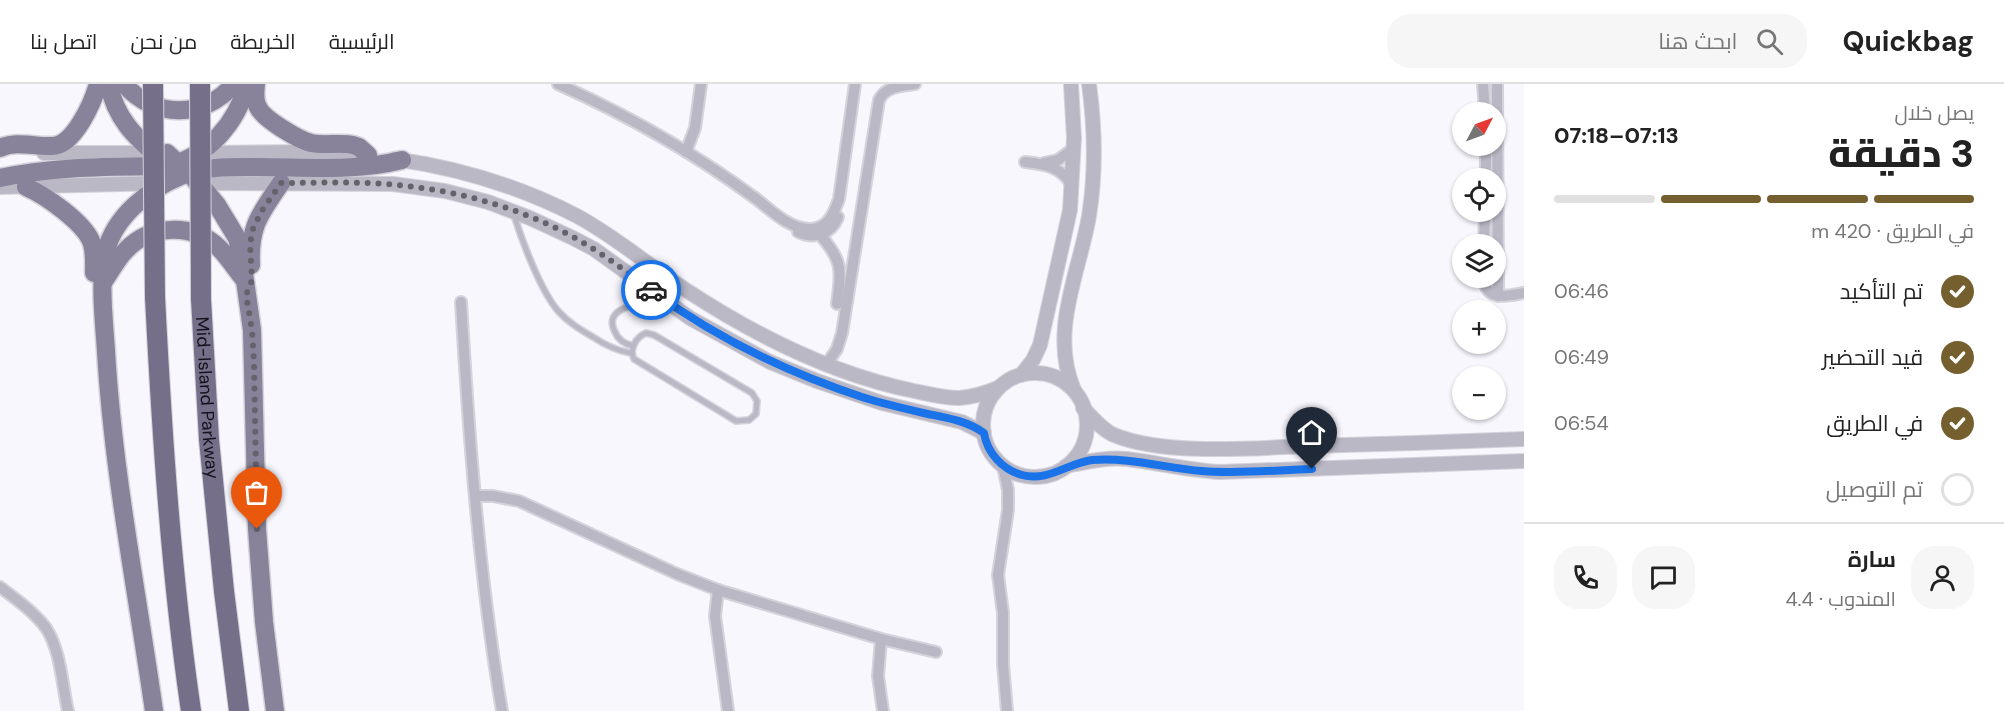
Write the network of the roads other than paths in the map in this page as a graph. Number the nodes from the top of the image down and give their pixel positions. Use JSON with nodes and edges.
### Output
{"nodes":[{"id":1,"x":98,"y":84,"type":"edge"},
{"id":2,"x":109,"y":84,"type":"edge"},
{"id":3,"x":124,"y":84,"type":"edge"},
{"id":4,"x":153,"y":84,"type":"edge"},
{"id":5,"x":200,"y":84,"type":"edge"},
{"id":6,"x":234,"y":84,"type":"edge"},
{"id":7,"x":247,"y":84,"type":"edge"},
{"id":8,"x":256,"y":84,"type":"edge"},
{"id":9,"x":558,"y":84,"type":"edge"},
{"id":10,"x":701,"y":84,"type":"edge"},
{"id":11,"x":855,"y":84,"type":"edge"},
{"id":12,"x":915,"y":84,"type":"edge"},
{"id":13,"x":1071,"y":84,"type":"edge"},
{"id":14,"x":1089,"y":84,"type":"edge"},
{"id":15,"x":1483,"y":84,"type":"edge"},
{"id":16,"x":1497,"y":84,"type":"edge"},
{"id":17,"x":1484,"y":102,"type":"edge"},
{"id":18,"x":0,"y":148,"type":"edge"},
{"id":19,"x":1073,"y":149,"type":"junction"},
{"id":20,"x":686,"y":152,"type":"junction"},
{"id":21,"x":0,"y":153,"type":"edge"},
{"id":22,"x":201,"y":153,"type":"junction"},
{"id":23,"x":368,"y":155,"type":"junction"},
{"id":24,"x":402,"y":160,"type":"junction"},
{"id":25,"x":1025,"y":162,"type":"dead end"},
{"id":26,"x":1041,"y":164,"type":"junction"},
{"id":27,"x":177,"y":170,"type":"junction"},
{"id":28,"x":0,"y":178,"type":"edge"},
{"id":29,"x":281,"y":183,"type":"junction"},
{"id":30,"x":1072,"y":186,"type":"junction"},
{"id":31,"x":0,"y":187,"type":"edge"},
{"id":32,"x":26,"y":187,"type":"junction"},
{"id":33,"x":512,"y":210,"type":"junction"},
{"id":34,"x":818,"y":232,"type":"junction"},
{"id":35,"x":104,"y":282,"type":"junction"},
{"id":36,"x":245,"y":287,"type":"junction"},
{"id":37,"x":1486,"y":288,"type":"edge"},
{"id":38,"x":1524,"y":293,"type":"edge"},
{"id":39,"x":1498,"y":296,"type":"junction"},
{"id":40,"x":665,"y":301,"type":"junction"},
{"id":41,"x":461,"y":302,"type":"dead end"},
{"id":42,"x":837,"y":304,"type":"dead end"},
{"id":43,"x":105,"y":328,"type":"junction"},
{"id":44,"x":632,"y":349,"type":"junction"},
{"id":45,"x":828,"y":366,"type":"junction"},
{"id":46,"x":1021,"y":375,"type":"junction"},
{"id":47,"x":824,"y":384,"type":"junction"},
{"id":48,"x":998,"y":388,"type":"junction"},
{"id":49,"x":1074,"y":392,"type":"junction"},
{"id":50,"x":1083,"y":408,"type":"junction"},
{"id":51,"x":984,"y":433,"type":"junction"},
{"id":52,"x":1524,"y":439,"type":"edge"},
{"id":53,"x":1524,"y":461,"type":"edge"},
{"id":54,"x":1004,"y":466,"type":"junction"},
{"id":55,"x":1066,"y":466,"type":"junction"},
{"id":56,"x":475,"y":496,"type":"junction"},
{"id":57,"x":0,"y":587,"type":"edge"},
{"id":58,"x":718,"y":590,"type":"junction"},
{"id":59,"x":881,"y":639,"type":"junction"},
{"id":60,"x":936,"y":652,"type":"dead end"},
{"id":61,"x":68,"y":711,"type":"edge"},
{"id":62,"x":154,"y":711,"type":"edge"},
{"id":63,"x":191,"y":711,"type":"edge"},
{"id":64,"x":239,"y":711,"type":"edge"},
{"id":65,"x":275,"y":711,"type":"edge"},
{"id":66,"x":502,"y":711,"type":"edge"},
{"id":67,"x":728,"y":711,"type":"edge"},
{"id":68,"x":883,"y":711,"type":"edge"},
{"id":69,"x":1007,"y":711,"type":"edge"}],
"edges":[{"from":1,"to":18,"type":"main road"},
{"from":2,"to":27,"type":"main road"},
{"from":3,"to":6,"type":"main road"},
{"from":4,"to":63,"type":"highway","bridge":true},
{"from":5,"to":64,"type":"highway","name":"Mid-Island Parkway","bridge":true},
{"from":7,"to":22,"type":"main road"},
{"from":8,"to":23,"type":"main road"},
{"from":9,"to":20,"type":"street"},
{"from":10,"to":20,"type":"street"},
{"from":11,"to":34,"type":"street"},
{"from":12,"to":45,"type":"street"},
{"from":13,"to":19,"type":"street"},
{"from":14,"to":49,"type":"street"},
{"from":15,"to":17,"type":"street"},
{"from":16,"to":39,"type":"street"},
{"from":19,"to":26,"type":"street"},
{"from":19,"to":30,"type":"street"},
{"from":20,"to":34,"type":"street"},
{"from":21,"to":27,"type":"street"},
{"from":22,"to":23,"type":"street"},
{"from":22,"to":27,"type":"main road"},
{"from":23,"to":24,"type":"street"},
{"from":24,"to":27,"type":"main road"},
{"from":24,"to":45,"type":"street"},
{"from":25,"to":26,"type":"street"},
{"from":26,"to":30,"type":"street"},
{"from":27,"to":28,"type":"main road"},
{"from":27,"to":29,"type":"street"},
{"from":27,"to":32,"type":"street"},
{"from":27,"to":35,"type":"main road"},
{"from":27,"to":36,"type":"main road"},
{"from":29,"to":33,"type":"street"},
{"from":29,"to":36,"type":"main road"},
{"from":30,"to":46,"type":"street"},
{"from":31,"to":32,"type":"street"},
{"from":32,"to":43,"type":"main road"},
{"from":33,"to":40,"type":"street"},
{"from":33,"to":44,"type":"lane"},
{"from":34,"to":42,"type":"street"},
{"from":35,"to":36,"type":"main road"},
{"from":35,"to":43,"type":"main road"},
{"from":36,"to":65,"type":"main road"},
{"from":37,"to":39,"type":"street"},
{"from":38,"to":39,"type":"street"},
{"from":40,"to":44,"type":"lane"},
{"from":40,"to":47,"type":"street"},
{"from":41,"to":56,"type":"street"},
{"from":43,"to":62,"type":"main road"},
{"from":44,"to":44,"type":"lane"},
{"from":45,"to":47,"type":"street"},
{"from":45,"to":48,"type":"street"},
{"from":46,"to":48,"type":"street"},
{"from":46,"to":49,"type":"street"},
{"from":47,"to":51,"type":"street"},
{"from":48,"to":51,"type":"street"},
{"from":49,"to":50,"type":"street"},
{"from":50,"to":52,"type":"street"},
{"from":50,"to":55,"type":"street"},
{"from":51,"to":54,"type":"street"},
{"from":53,"to":55,"type":"street"},
{"from":54,"to":55,"type":"street"},
{"from":54,"to":69,"type":"street"},
{"from":56,"to":58,"type":"street"},
{"from":56,"to":66,"type":"street"},
{"from":57,"to":61,"type":"street"},
{"from":58,"to":59,"type":"street"},
{"from":58,"to":67,"type":"street"},
{"from":59,"to":60,"type":"street"},
{"from":59,"to":68,"type":"street"}]}
